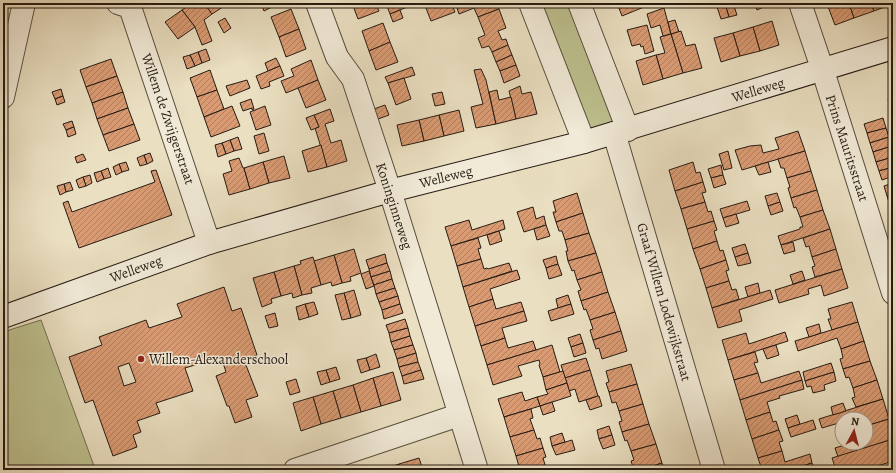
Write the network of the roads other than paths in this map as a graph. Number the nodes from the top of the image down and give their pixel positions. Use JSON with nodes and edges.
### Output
{"nodes":[{"id":1,"x":24,"y":3,"type":"edge"},
{"id":2,"x":317,"y":3,"type":"edge"},
{"id":3,"x":530,"y":3,"type":"edge"},
{"id":4,"x":579,"y":3,"type":"edge"},
{"id":5,"x":800,"y":3,"type":"edge"},
{"id":6,"x":128,"y":4,"type":"edge"},
{"id":7,"x":893,"y":48,"type":"edge"},
{"id":8,"x":823,"y":71,"type":"junction"},
{"id":9,"x":3,"y":97,"type":"edge"},
{"id":10,"x":621,"y":131,"type":"junction"},
{"id":11,"x":584,"y":142,"type":"junction"},
{"id":12,"x":390,"y":191,"type":"junction"},
{"id":13,"x":209,"y":243,"type":"junction"},
{"id":14,"x":893,"y":293,"type":"edge"},
{"id":15,"x":3,"y":317,"type":"edge"},
{"id":16,"x":460,"y":415,"type":"junction"},
{"id":17,"x":295,"y":470,"type":"edge"},
{"id":18,"x":478,"y":470,"type":"edge"},
{"id":19,"x":714,"y":470,"type":"edge"}],
"edges":[{"from":1,"to":9,"type":"street"},
{"from":2,"to":12,"type":"street","name":"Koninginneweg"},
{"from":3,"to":11,"type":"street"},
{"from":4,"to":10,"type":"street","name":"Graaf Willem Lodewijkstraat"},
{"from":5,"to":8,"type":"street","name":"Prins Mauritsstraat"},
{"from":6,"to":13,"type":"street","name":"Willem de Zwijgerstraat"},
{"from":7,"to":8,"type":"street","name":"Welleweg"},
{"from":8,"to":10,"type":"street","name":"Welleweg"},
{"from":8,"to":14,"type":"street","name":"Prins Mauritsstraat"},
{"from":10,"to":11,"type":"street","name":"Welleweg"},
{"from":10,"to":19,"type":"street","name":"Graaf Willem Lodewijkstraat"},
{"from":11,"to":12,"type":"street","name":"Welleweg"},
{"from":12,"to":13,"type":"street","name":"Welleweg"},
{"from":12,"to":16,"type":"street","name":"Koninginneweg"},
{"from":13,"to":15,"type":"street","name":"Welleweg"},
{"from":16,"to":17,"type":"street"},
{"from":16,"to":18,"type":"street","name":"Koninginneweg"}]}
